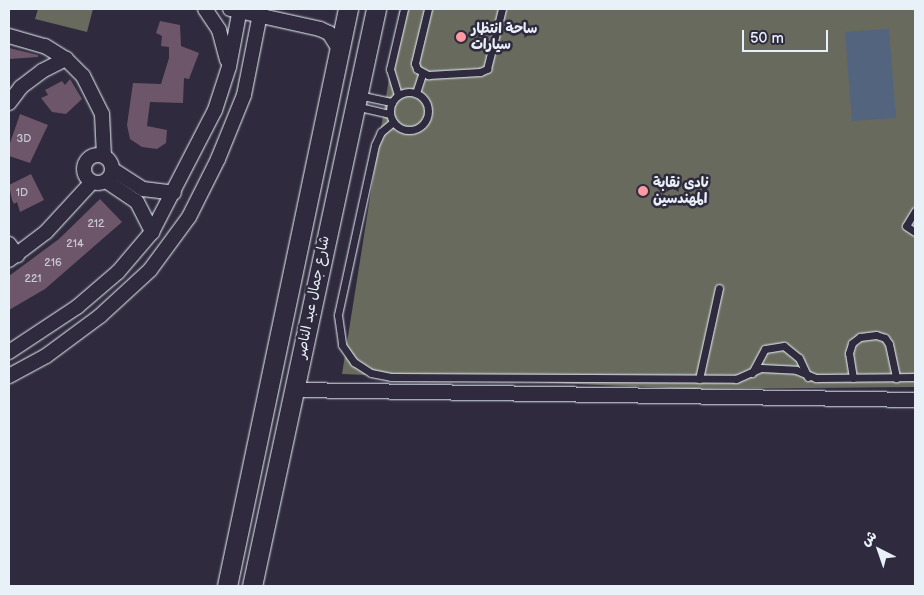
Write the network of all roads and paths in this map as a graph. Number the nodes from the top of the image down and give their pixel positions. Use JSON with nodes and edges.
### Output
{"nodes":[{"id":1,"x":205,"y":9,"type":"edge"},
{"id":2,"x":348,"y":9,"type":"edge"},
{"id":3,"x":376,"y":9,"type":"edge"},
{"id":4,"x":404,"y":9,"type":"edge"},
{"id":5,"x":428,"y":9,"type":"edge"},
{"id":6,"x":502,"y":9,"type":"edge"},
{"id":7,"x":236,"y":10,"type":"edge"},
{"id":8,"x":261,"y":12,"type":"edge"},
{"id":9,"x":9,"y":36,"type":"edge"},
{"id":10,"x":339,"y":48,"type":"junction"},
{"id":11,"x":66,"y":60,"type":"junction"},
{"id":12,"x":228,"y":67,"type":"junction"},
{"id":13,"x":422,"y":74,"type":"junction"},
{"id":14,"x":416,"y":93,"type":"junction"},
{"id":15,"x":398,"y":95,"type":"junction"},
{"id":16,"x":356,"y":100,"type":"junction"},
{"id":17,"x":392,"y":102,"type":"junction"},
{"id":18,"x":9,"y":103,"type":"edge"},
{"id":19,"x":390,"y":114,"type":"junction"},
{"id":20,"x":393,"y":122,"type":"junction"},
{"id":21,"x":104,"y":156,"type":"junction"},
{"id":22,"x":109,"y":175,"type":"junction"},
{"id":23,"x":92,"y":182,"type":"junction"},
{"id":24,"x":174,"y":193,"type":"junction"},
{"id":25,"x":915,"y":211,"type":"edge"},
{"id":26,"x":152,"y":232,"type":"junction"},
{"id":27,"x":915,"y":232,"type":"edge"},
{"id":28,"x":9,"y":244,"type":"edge"},
{"id":29,"x":299,"y":247,"type":"junction"},
{"id":30,"x":323,"y":248,"type":"junction"},
{"id":31,"x":13,"y":258,"type":"edge"},
{"id":32,"x":718,"y":288,"type":"dead end"},
{"id":33,"x":9,"y":352,"type":"edge"},
{"id":34,"x":752,"y":373,"type":"junction"},
{"id":35,"x":9,"y":376,"type":"edge"},
{"id":36,"x":808,"y":377,"type":"junction"},
{"id":37,"x":915,"y":377,"type":"edge"},
{"id":38,"x":853,"y":378,"type":"junction"},
{"id":39,"x":896,"y":378,"type":"junction"},
{"id":40,"x":699,"y":379,"type":"junction"},
{"id":41,"x":295,"y":390,"type":"junction"},
{"id":42,"x":915,"y":400,"type":"edge"},
{"id":43,"x":227,"y":586,"type":"edge"},
{"id":44,"x":252,"y":586,"type":"edge"}],
"edges":[{"from":1,"to":12,"type":"street"},
{"from":2,"to":10,"type":"main road","name":"شارع جمال عبد الناصر"},
{"from":3,"to":16,"type":"main road","name":"شارع جمال عبد الناصر"},
{"from":4,"to":15,"type":"lane"},
{"from":5,"to":13,"type":"lane"},
{"from":6,"to":13,"type":"lane"},
{"from":7,"to":8,"type":"street"},
{"from":7,"to":12,"type":"street"},
{"from":8,"to":10,"type":"street"},
{"from":8,"to":35,"type":"street"},
{"from":9,"to":11,"type":"street"},
{"from":10,"to":29,"type":"main road","name":"شارع جمال عبد الناصر"},
{"from":11,"to":18,"type":"street"},
{"from":11,"to":21,"type":"street"},
{"from":12,"to":24,"type":"street"},
{"from":13,"to":14,"type":"lane"},
{"from":14,"to":15,"type":"lane"},
{"from":14,"to":20,"type":"lane"},
{"from":15,"to":17,"type":"lane"},
{"from":16,"to":17,"type":"lane"},
{"from":16,"to":19,"type":"lane"},
{"from":16,"to":30,"type":"main road","name":"شارع جمال عبد الناصر"},
{"from":17,"to":19,"type":"lane"},
{"from":19,"to":20,"type":"lane"},
{"from":20,"to":40,"type":"lane"},
{"from":21,"to":22,"type":"street"},
{"from":21,"to":23,"type":"street"},
{"from":22,"to":23,"type":"street"},
{"from":22,"to":24,"type":"street"},
{"from":22,"to":26,"type":"street"},
{"from":23,"to":31,"type":"street"},
{"from":24,"to":26,"type":"street"},
{"from":25,"to":27,"type":"lane"},
{"from":26,"to":33,"type":"street"},
{"from":28,"to":31,"type":"street"},
{"from":29,"to":30,"type":"main road"},
{"from":29,"to":43,"type":"main road","name":"شارع جمال عبد الناصر"},
{"from":30,"to":41,"type":"main road","name":"شارع جمال عبد الناصر"},
{"from":32,"to":40,"type":"lane"},
{"from":34,"to":36,"type":"lane"},
{"from":34,"to":36,"type":"lane"},
{"from":34,"to":40,"type":"lane"},
{"from":36,"to":38,"type":"lane"},
{"from":37,"to":39,"type":"lane"},
{"from":38,"to":39,"type":"lane"},
{"from":38,"to":39,"type":"lane"},
{"from":41,"to":42,"type":"street"},
{"from":41,"to":44,"type":"main road","name":"شارع جمال عبد الناصر"}]}
